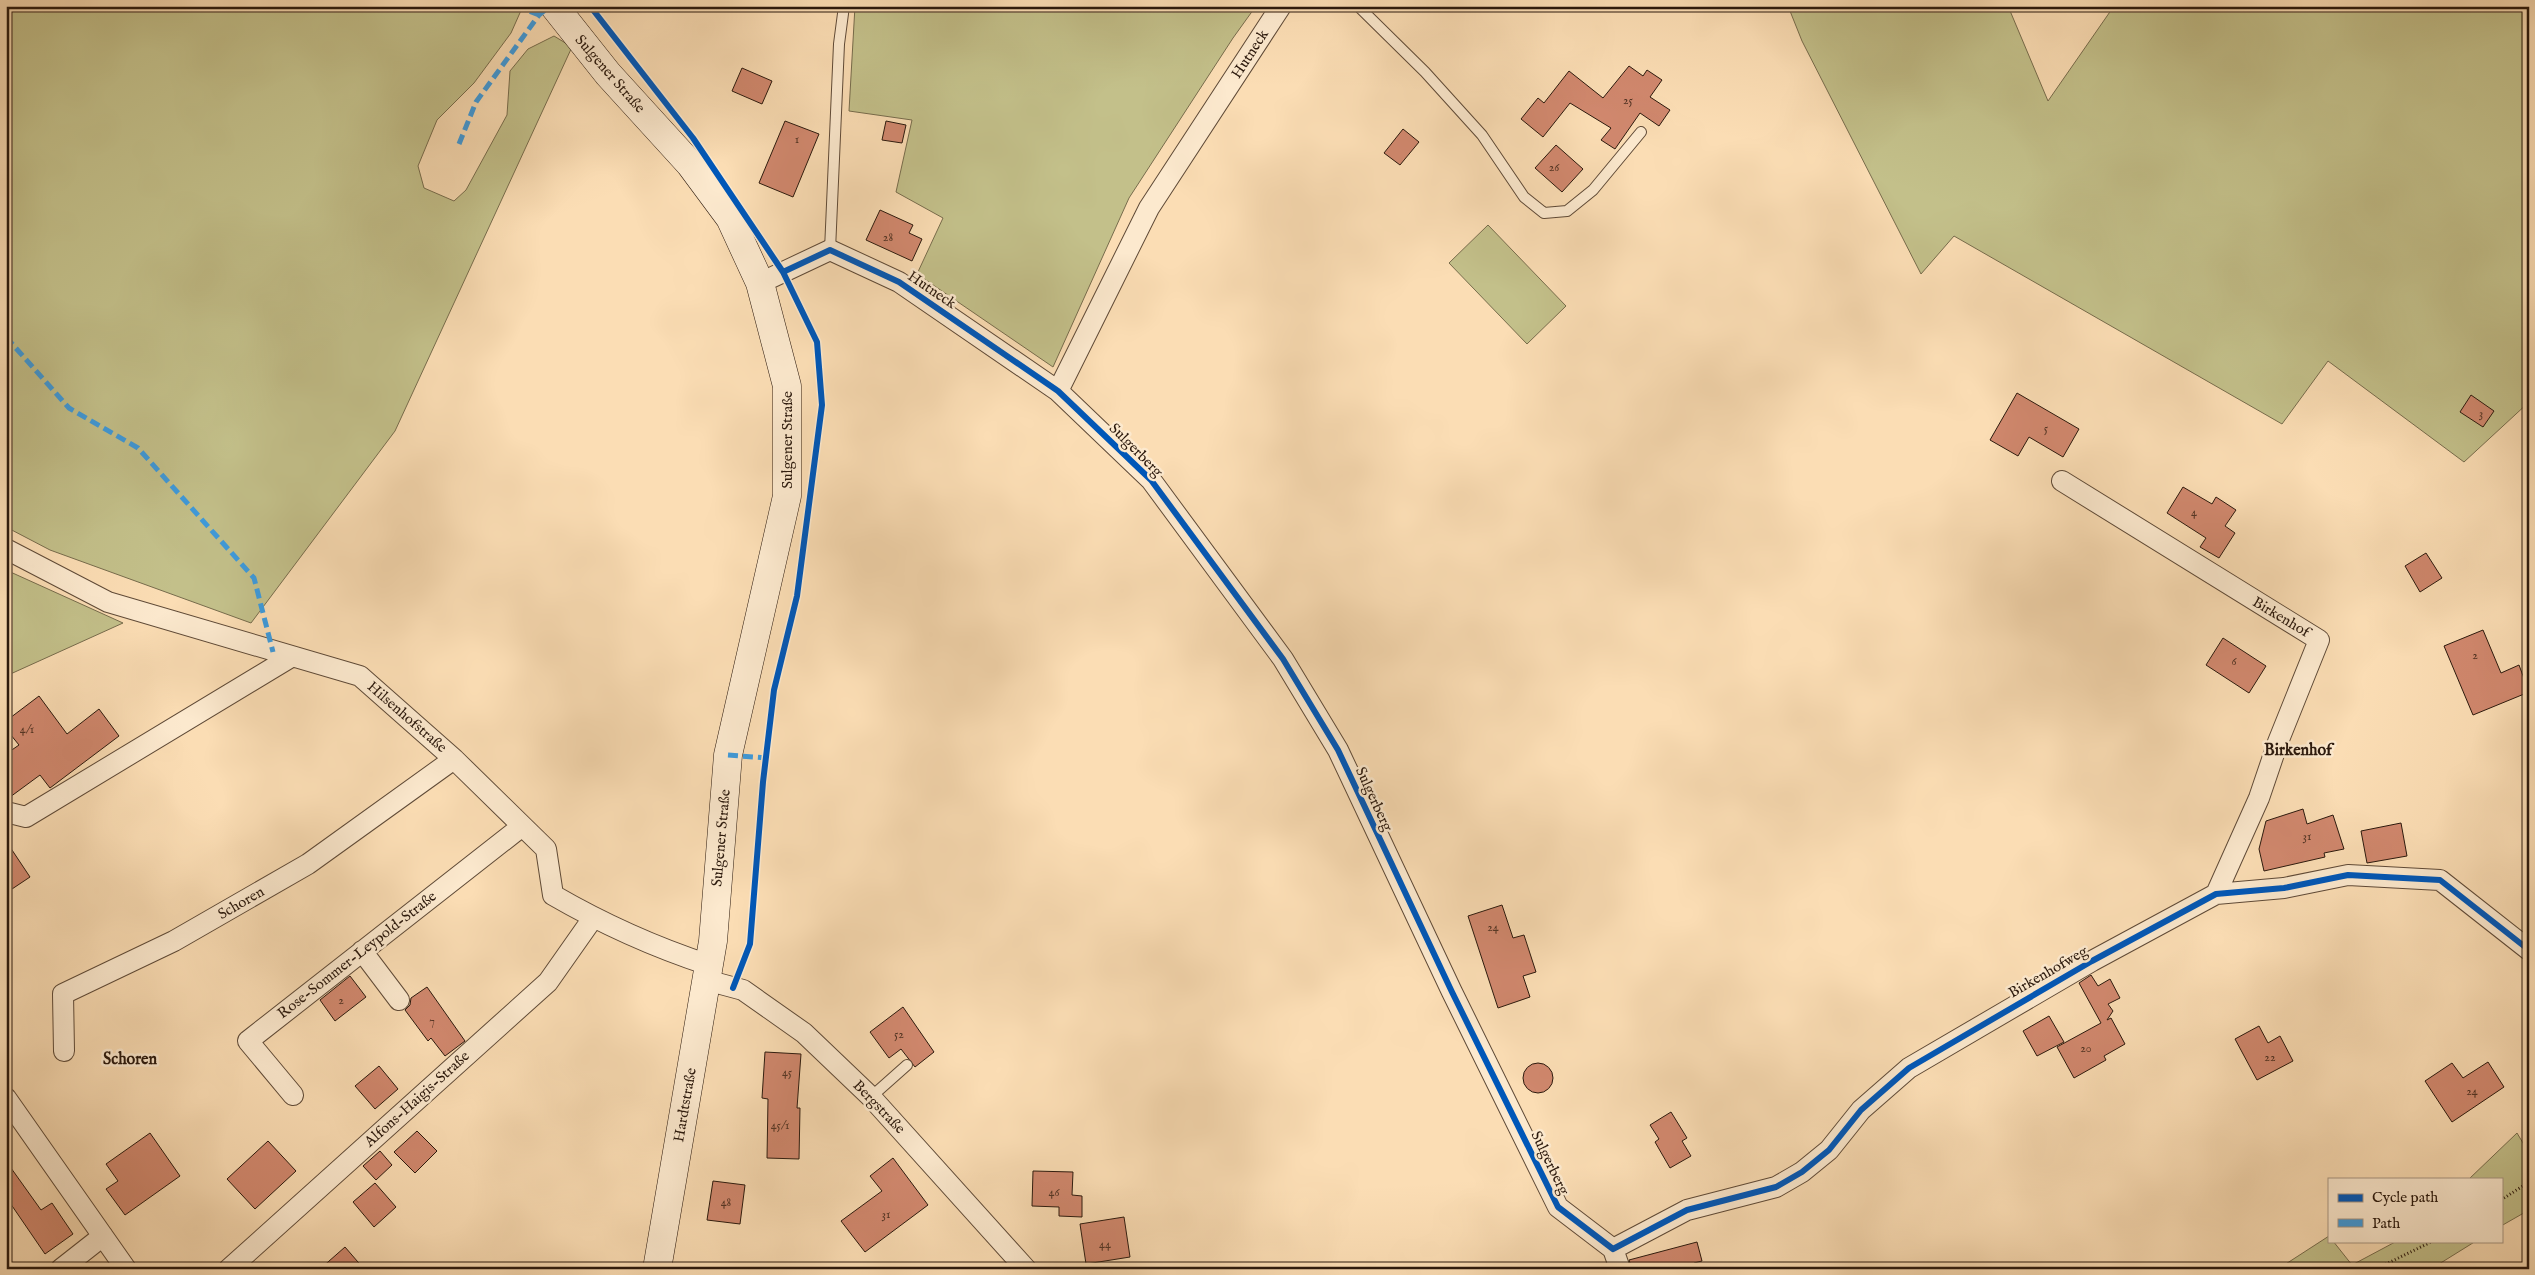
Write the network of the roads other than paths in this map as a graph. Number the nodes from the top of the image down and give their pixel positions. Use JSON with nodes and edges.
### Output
{"nodes":[{"id":1,"x":554,"y":6,"type":"edge"},
{"id":2,"x":844,"y":6,"type":"edge"},
{"id":3,"x":1281,"y":6,"type":"edge"},
{"id":4,"x":1358,"y":6,"type":"edge"},
{"id":5,"x":1641,"y":132,"type":"dead end"},
{"id":6,"x":830,"y":250,"type":"junction"},
{"id":7,"x":760,"y":283,"type":"junction"},
{"id":8,"x":1058,"y":391,"type":"junction"},
{"id":9,"x":2062,"y":481,"type":"dead end"},
{"id":10,"x":6,"y":549,"type":"edge"},
{"id":11,"x":291,"y":657,"type":"junction"},
{"id":12,"x":454,"y":759,"type":"junction"},
{"id":13,"x":6,"y":812,"type":"edge"},
{"id":14,"x":521,"y":827,"type":"junction"},
{"id":15,"x":2216,"y":894,"type":"junction"},
{"id":16,"x":593,"y":918,"type":"junction"},
{"id":17,"x":2529,"y":950,"type":"edge"},
{"id":18,"x":362,"y":951,"type":"junction"},
{"id":19,"x":709,"y":962,"type":"junction"},
{"id":20,"x":399,"y":1000,"type":"dead end"},
{"id":21,"x":64,"y":1051,"type":"dead end"},
{"id":22,"x":907,"y":1065,"type":"dead end"},
{"id":23,"x":293,"y":1095,"type":"dead end"},
{"id":24,"x":871,"y":1097,"type":"junction"},
{"id":25,"x":6,"y":1098,"type":"edge"},
{"id":26,"x":102,"y":1236,"type":"junction"},
{"id":27,"x":1613,"y":1249,"type":"junction"},
{"id":28,"x":61,"y":1269,"type":"edge"},
{"id":29,"x":126,"y":1269,"type":"edge"},
{"id":30,"x":229,"y":1269,"type":"edge"},
{"id":31,"x":657,"y":1269,"type":"edge"},
{"id":32,"x":1026,"y":1269,"type":"edge"},
{"id":33,"x":1620,"y":1269,"type":"edge"}],
"edges":[{"from":1,"to":7,"type":"main road","name":"Sulgener Straße"},
{"from":2,"to":6,"type":"lane"},
{"from":3,"to":8,"type":"street","name":"Hutneck"},
{"from":4,"to":5,"type":"lane"},
{"from":6,"to":7,"type":"street"},
{"from":6,"to":8,"type":"street","name":"Hutneck"},
{"from":7,"to":19,"type":"main road","name":"Sulgener Straße"},
{"from":8,"to":27,"type":"street","name":"Sulgerberg"},
{"from":9,"to":15,"type":"street","name":"Birkenhof"},
{"from":10,"to":11,"type":"street","name":"Hilsenhofstraße"},
{"from":11,"to":12,"type":"street","name":"Hilsenhofstraße"},
{"from":11,"to":13,"type":"street"},
{"from":12,"to":14,"type":"street","name":"Hilsenhofstraße"},
{"from":12,"to":21,"type":"street","name":"Schoren"},
{"from":14,"to":16,"type":"street","name":"Hilsenhofstraße"},
{"from":14,"to":18,"type":"street","name":"Rose-Sommer-Leypold-Straße"},
{"from":15,"to":17,"type":"street","name":"Birkenhofweg"},
{"from":15,"to":27,"type":"street","name":"Birkenhofweg"},
{"from":16,"to":19,"type":"street","name":"Hilsenhofstraße"},
{"from":16,"to":30,"type":"street","name":"Alfons-Haigis-Straße"},
{"from":18,"to":20,"type":"street"},
{"from":18,"to":23,"type":"street","name":"Rose-Sommer-Leypold-Straße"},
{"from":19,"to":24,"type":"street","name":"Bergstraße"},
{"from":19,"to":31,"type":"main road","name":"Hardtstraße"},
{"from":22,"to":24,"type":"lane"},
{"from":24,"to":32,"type":"street","name":"Bergstraße"},
{"from":25,"to":26,"type":"street"},
{"from":26,"to":28,"type":"street"},
{"from":26,"to":29,"type":"street"},
{"from":27,"to":33,"type":"street"}]}
